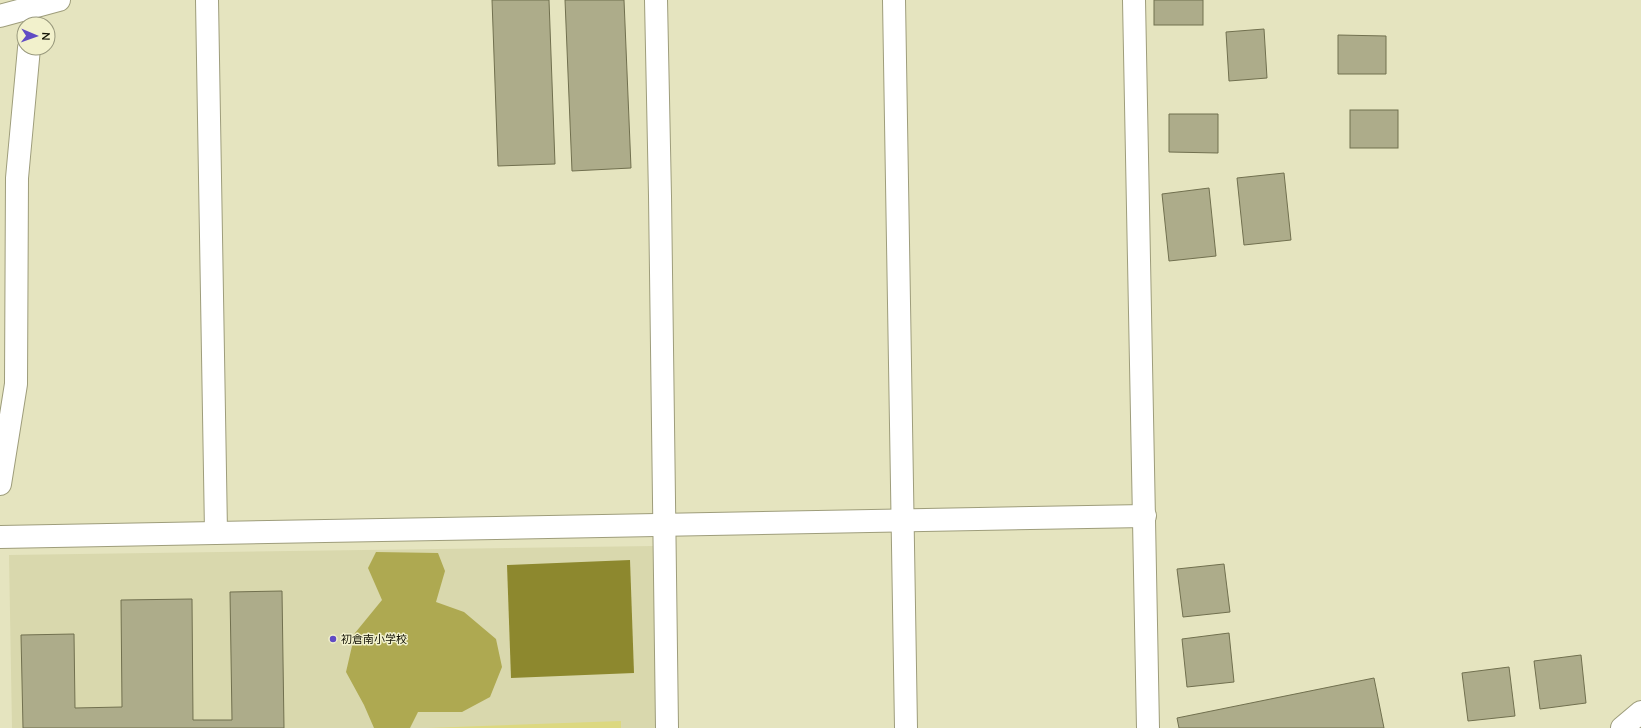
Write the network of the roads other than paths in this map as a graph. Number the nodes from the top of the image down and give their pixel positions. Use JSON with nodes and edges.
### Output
{"nodes":[{"id":1,"x":59,"y":0,"type":"edge"},
{"id":2,"x":207,"y":0,"type":"edge"},
{"id":3,"x":656,"y":0,"type":"edge"},
{"id":4,"x":894,"y":0,"type":"edge"},
{"id":5,"x":1134,"y":0,"type":"edge"},
{"id":6,"x":0,"y":16,"type":"edge"},
{"id":7,"x":16,"y":16,"type":"edge"},
{"id":8,"x":32,"y":16,"type":"edge"},
{"id":9,"x":28,"y":56,"type":"edge"},
{"id":10,"x":0,"y":484,"type":"edge"},
{"id":11,"x":1144,"y":516,"type":"junction"},
{"id":12,"x":903,"y":520,"type":"junction"},
{"id":13,"x":664,"y":525,"type":"junction"},
{"id":14,"x":216,"y":532,"type":"junction"},
{"id":15,"x":0,"y":537,"type":"edge"},
{"id":16,"x":1641,"y":712,"type":"edge"},
{"id":17,"x":667,"y":728,"type":"edge"},
{"id":18,"x":906,"y":728,"type":"edge"},
{"id":19,"x":1148,"y":728,"type":"edge"},
{"id":20,"x":1622,"y":728,"type":"edge"}],
"edges":[{"from":1,"to":8,"type":"street"},
{"from":2,"to":14,"type":"street"},
{"from":3,"to":13,"type":"street"},
{"from":4,"to":12,"type":"street"},
{"from":5,"to":11,"type":"street"},
{"from":6,"to":7,"type":"street"},
{"from":9,"to":10,"type":"street"},
{"from":11,"to":12,"type":"street"},
{"from":11,"to":19,"type":"street"},
{"from":12,"to":13,"type":"street"},
{"from":12,"to":18,"type":"street"},
{"from":13,"to":14,"type":"street"},
{"from":13,"to":17,"type":"street"},
{"from":14,"to":15,"type":"street"},
{"from":16,"to":20,"type":"street"}]}
